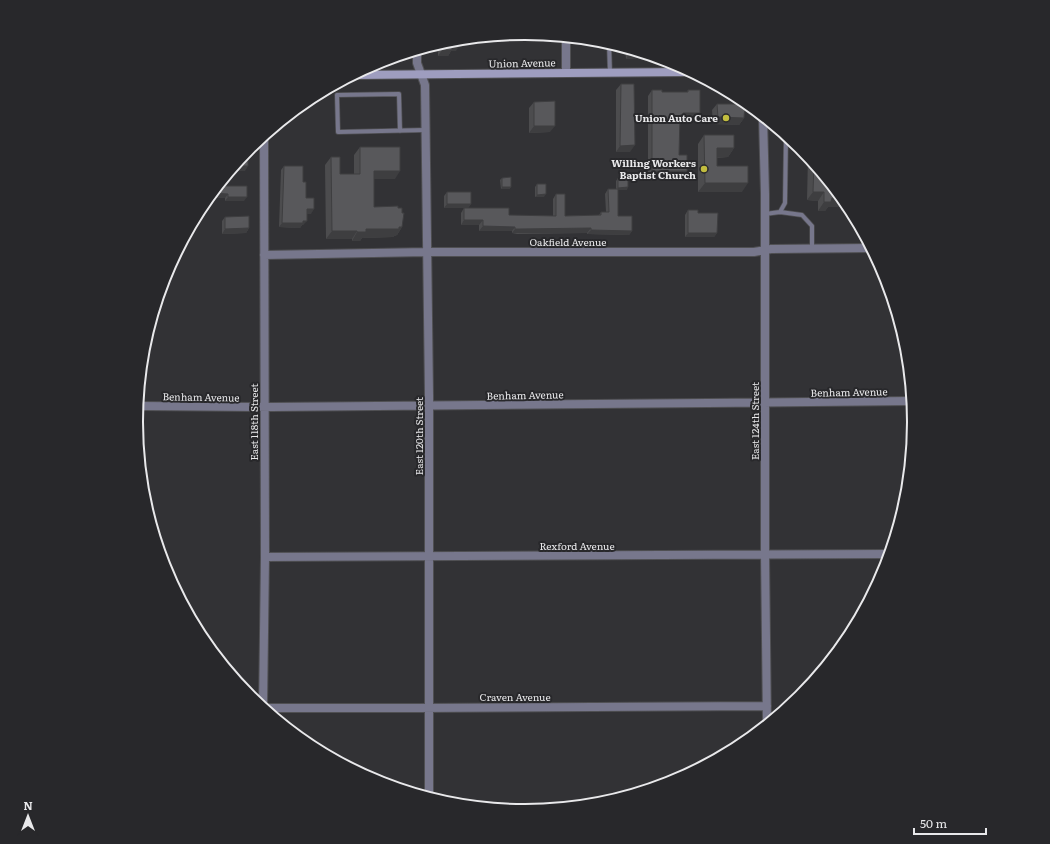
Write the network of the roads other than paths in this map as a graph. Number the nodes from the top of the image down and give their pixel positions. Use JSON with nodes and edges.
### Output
{"nodes":[{"id":1,"x":566,"y":42,"type":"edge"},
{"id":2,"x":610,"y":50,"type":"edge"},
{"id":3,"x":416,"y":56,"type":"edge"},
{"id":4,"x":610,"y":72,"type":"junction"},
{"id":5,"x":678,"y":72,"type":"edge"},
{"id":6,"x":566,"y":73,"type":"junction"},
{"id":7,"x":422,"y":74,"type":"junction"},
{"id":8,"x":366,"y":75,"type":"edge"},
{"id":9,"x":763,"y":123,"type":"edge"},
{"id":10,"x":426,"y":130,"type":"junction"},
{"id":11,"x":400,"y":131,"type":"junction"},
{"id":12,"x":786,"y":143,"type":"edge"},
{"id":13,"x":264,"y":144,"type":"edge"},
{"id":14,"x":780,"y":212,"type":"junction"},
{"id":15,"x":765,"y":214,"type":"junction"},
{"id":16,"x":812,"y":248,"type":"junction"},
{"id":17,"x":865,"y":248,"type":"edge"},
{"id":18,"x":765,"y":250,"type":"junction"},
{"id":19,"x":427,"y":252,"type":"junction"},
{"id":20,"x":264,"y":255,"type":"junction"},
{"id":21,"x":906,"y":401,"type":"edge"},
{"id":22,"x":765,"y":403,"type":"junction"},
{"id":23,"x":144,"y":406,"type":"edge"},
{"id":24,"x":429,"y":406,"type":"junction"},
{"id":25,"x":264,"y":407,"type":"junction"},
{"id":26,"x":765,"y":554,"type":"junction"},
{"id":27,"x":883,"y":554,"type":"edge"},
{"id":28,"x":265,"y":557,"type":"junction"},
{"id":29,"x":429,"y":557,"type":"junction"},
{"id":30,"x":263,"y":700,"type":"edge"},
{"id":31,"x":767,"y":706,"type":"junction"},
{"id":32,"x":272,"y":708,"type":"edge"},
{"id":33,"x":429,"y":708,"type":"junction"},
{"id":34,"x":768,"y":716,"type":"edge"},
{"id":35,"x":429,"y":792,"type":"edge"}],
"edges":[{"from":1,"to":6,"type":"street"},
{"from":2,"to":4,"type":"lane"},
{"from":3,"to":7,"type":"street","name":"East 120th Street"},
{"from":4,"to":5,"type":"main road","name":"Union Avenue"},
{"from":4,"to":6,"type":"main road","name":"Union Avenue"},
{"from":6,"to":7,"type":"main road","name":"Union Avenue"},
{"from":7,"to":8,"type":"main road","name":"Union Avenue"},
{"from":7,"to":10,"type":"street","name":"East 120th Street"},
{"from":9,"to":15,"type":"street","name":"East 124th Street"},
{"from":10,"to":11,"type":"lane"},
{"from":10,"to":19,"type":"street","name":"East 120th Street"},
{"from":11,"to":11,"type":"lane"},
{"from":12,"to":14,"type":"lane"},
{"from":13,"to":20,"type":"street","name":"East 118th Street"},
{"from":14,"to":15,"type":"lane"},
{"from":14,"to":16,"type":"lane"},
{"from":15,"to":18,"type":"street","name":"East 124th Street"},
{"from":16,"to":17,"type":"street","name":"Oakfield Avenue"},
{"from":16,"to":18,"type":"street","name":"Oakfield Avenue"},
{"from":18,"to":19,"type":"street","name":"Oakfield Avenue"},
{"from":18,"to":22,"type":"street","name":"East 124th Street"},
{"from":19,"to":20,"type":"street","name":"Oakfield Avenue"},
{"from":19,"to":24,"type":"street","name":"East 120th Street"},
{"from":20,"to":25,"type":"street","name":"East 118th Street"},
{"from":21,"to":22,"type":"street","name":"Benham Avenue"},
{"from":22,"to":24,"type":"street","name":"Benham Avenue"},
{"from":22,"to":26,"type":"street","name":"East 124th Street"},
{"from":23,"to":25,"type":"street","name":"Benham Avenue"},
{"from":24,"to":25,"type":"street","name":"Benham Avenue"},
{"from":24,"to":29,"type":"street","name":"East 120th Street"},
{"from":25,"to":28,"type":"street","name":"East 118th Street"},
{"from":26,"to":27,"type":"street","name":"Rexford Avenue"},
{"from":26,"to":29,"type":"street","name":"Rexford Avenue"},
{"from":26,"to":31,"type":"street","name":"East 124th Street"},
{"from":28,"to":29,"type":"street","name":"Rexford Avenue"},
{"from":28,"to":30,"type":"street","name":"East 118th Street"},
{"from":29,"to":33,"type":"street","name":"East 120th Street"},
{"from":31,"to":33,"type":"street","name":"Craven Avenue"},
{"from":31,"to":34,"type":"street","name":"East 124th Street"},
{"from":32,"to":33,"type":"street","name":"Craven Avenue"},
{"from":33,"to":35,"type":"street","name":"East 120th Street"}]}
